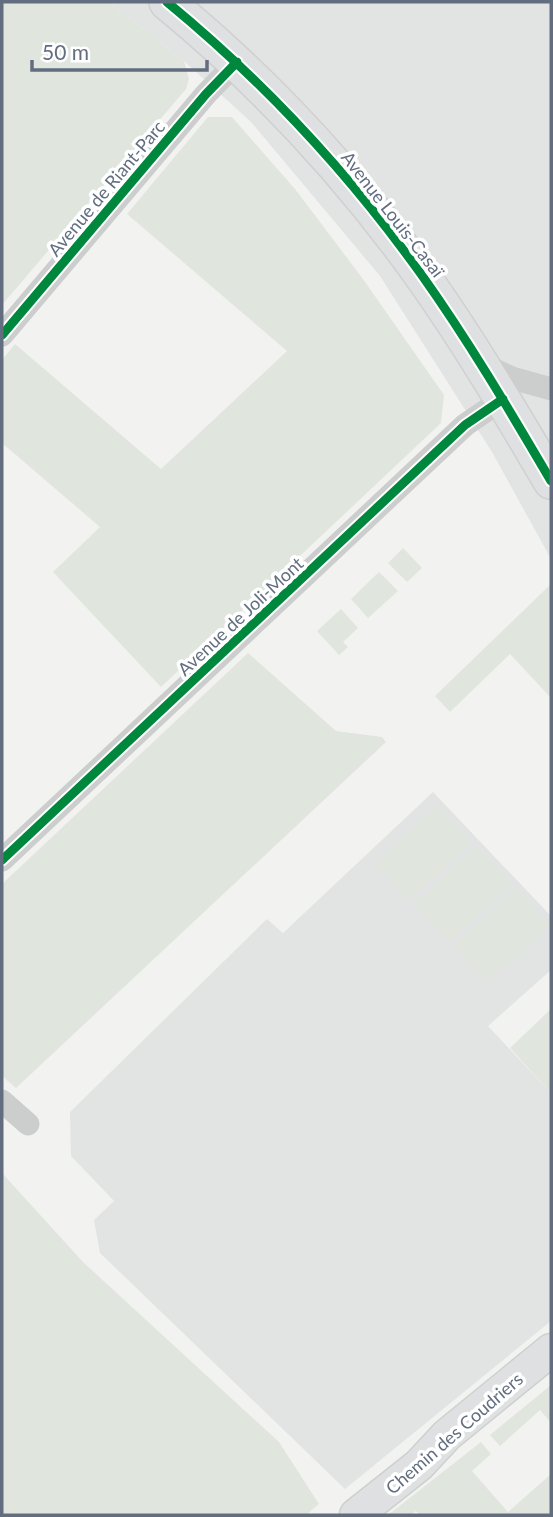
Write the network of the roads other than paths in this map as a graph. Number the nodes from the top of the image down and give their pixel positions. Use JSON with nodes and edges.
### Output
{"nodes":[{"id":1,"x":167,"y":2,"type":"edge"},
{"id":2,"x":237,"y":62,"type":"junction"},
{"id":3,"x":2,"y":335,"type":"edge"},
{"id":4,"x":479,"y":363,"type":"junction"},
{"id":5,"x":551,"y":389,"type":"edge"},
{"id":6,"x":503,"y":399,"type":"junction"},
{"id":7,"x":551,"y":481,"type":"edge"},
{"id":8,"x":2,"y":860,"type":"edge"},
{"id":9,"x":2,"y":1101,"type":"edge"},
{"id":10,"x":28,"y":1124,"type":"dead end"},
{"id":11,"x":551,"y":1350,"type":"edge"},
{"id":12,"x":356,"y":1515,"type":"edge"}],
"edges":[{"from":1,"to":2,"type":"main road","name":"Avenue Louis-Casaï"},
{"from":2,"to":3,"type":"street","name":"Avenue de Riant-Parc"},
{"from":2,"to":4,"type":"main road","name":"Avenue Louis-Casaï"},
{"from":4,"to":5,"type":"street"},
{"from":4,"to":6,"type":"main road","name":"Avenue Louis-Casaï"},
{"from":6,"to":7,"type":"main road","name":"Avenue Louis-Casaï"},
{"from":6,"to":8,"type":"street","name":"Avenue de Joli-Mont"},
{"from":9,"to":10,"type":"street"},
{"from":11,"to":12,"type":"street","name":"Chemin des Coudriers"}]}
